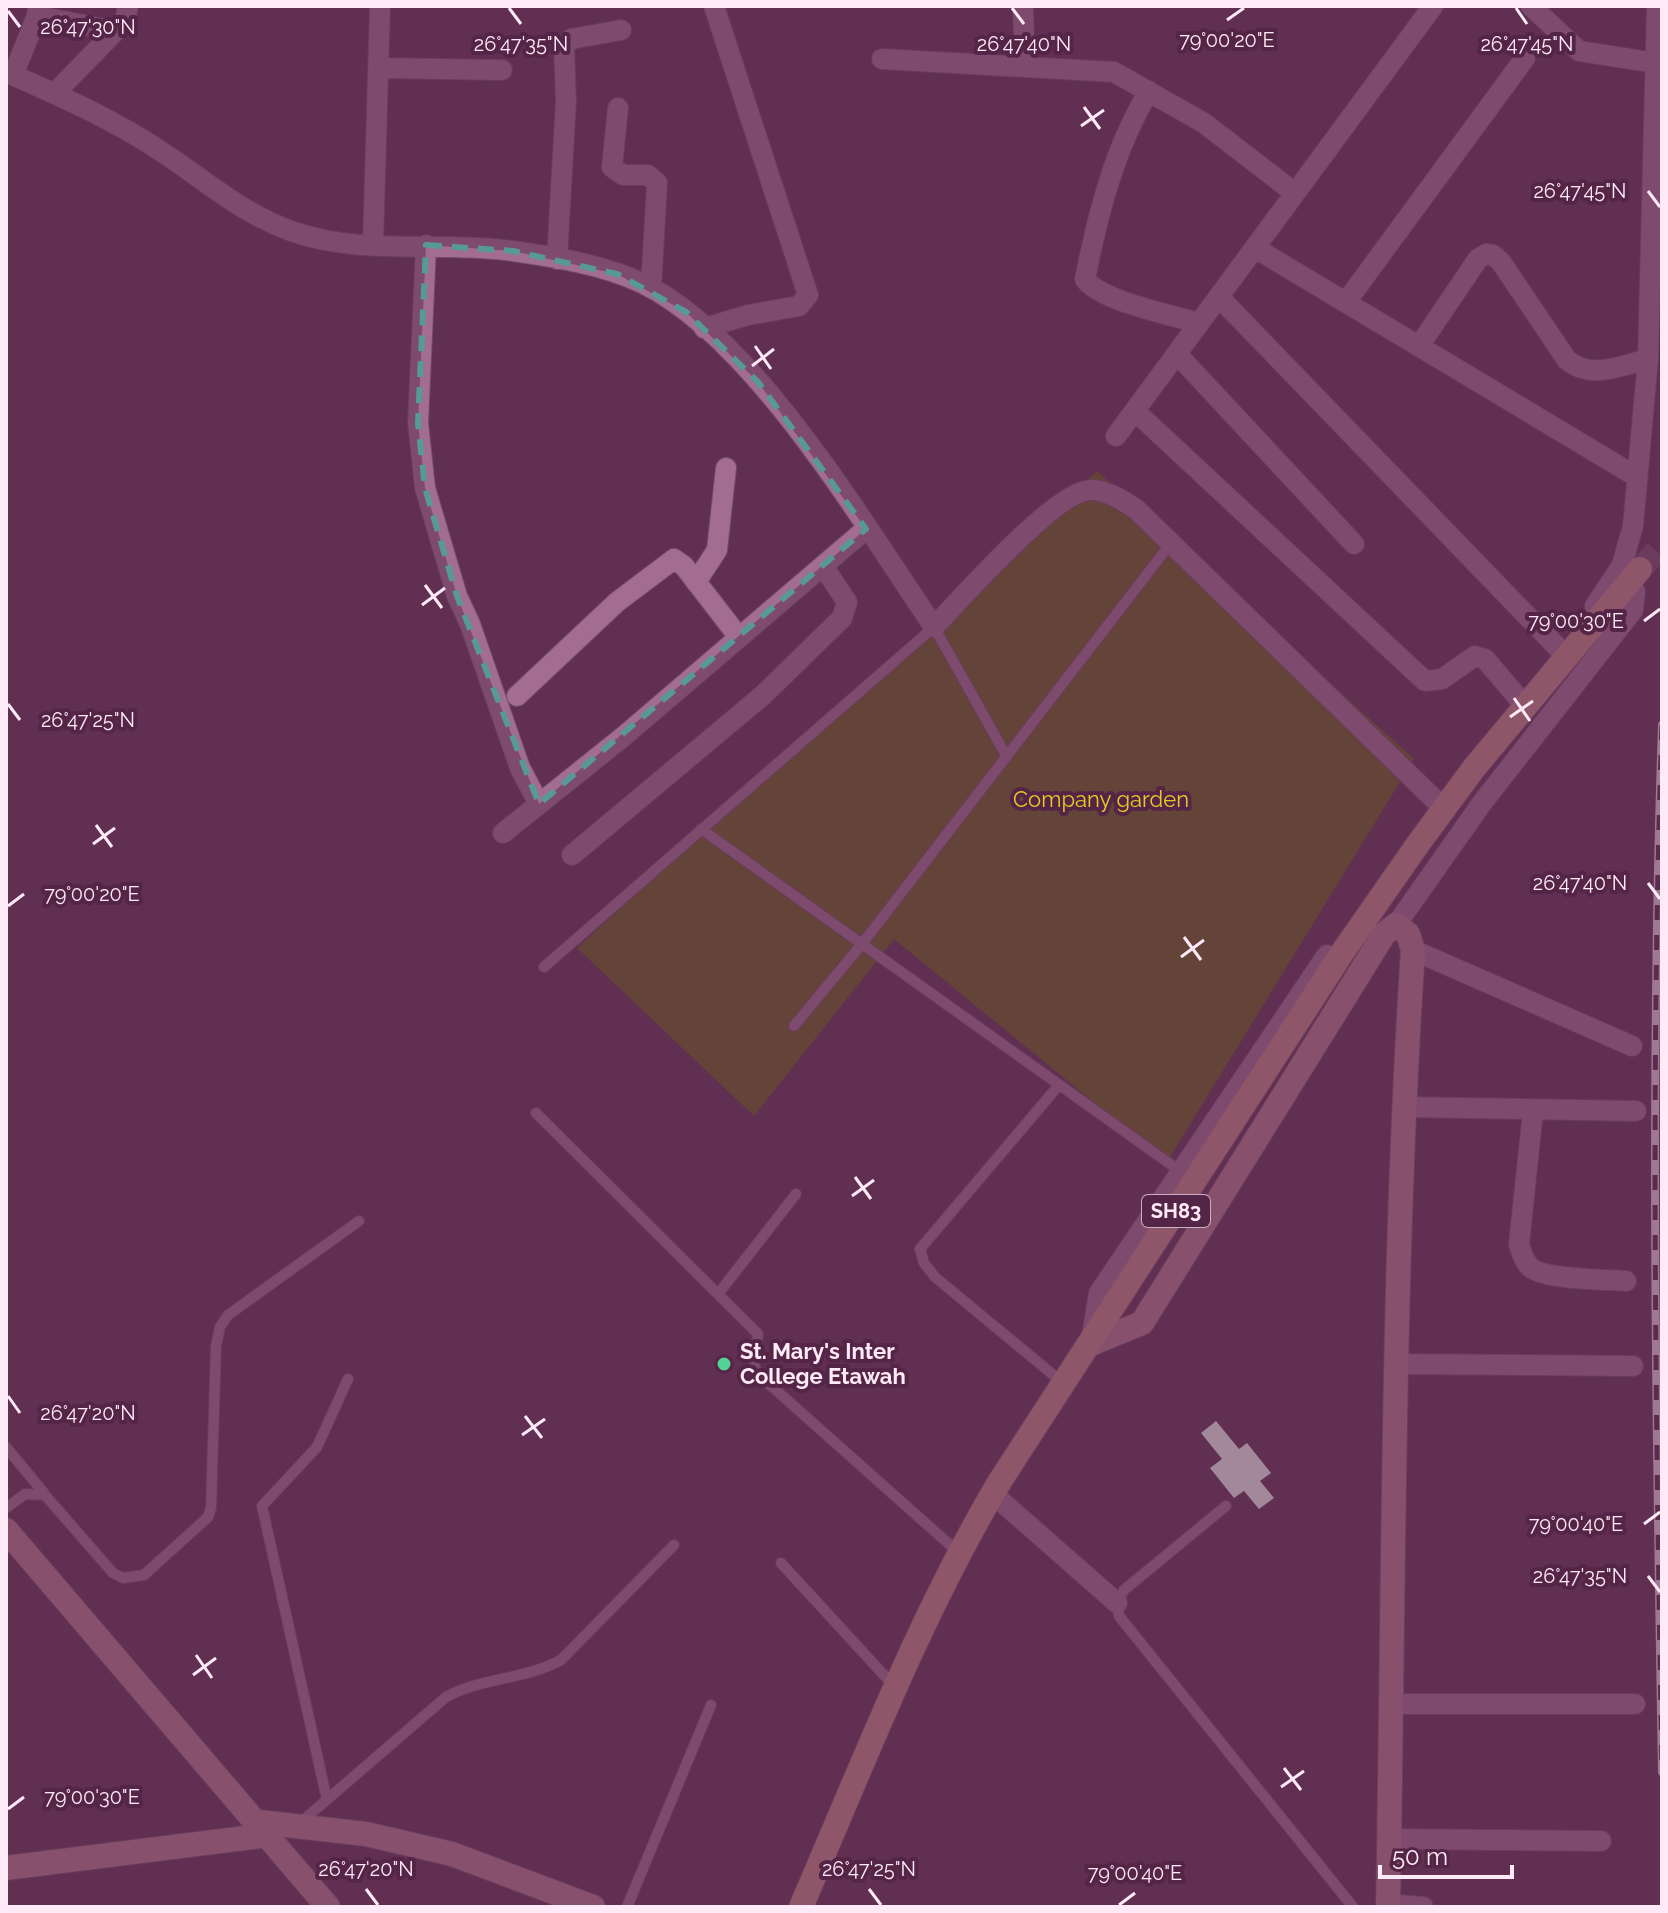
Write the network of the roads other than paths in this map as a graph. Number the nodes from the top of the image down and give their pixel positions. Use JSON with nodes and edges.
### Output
{"nodes":[{"id":1,"x":128,"y":6,"type":"edge"},
{"id":2,"x":380,"y":6,"type":"edge"},
{"id":3,"x":714,"y":6,"type":"edge"},
{"id":4,"x":1023,"y":6,"type":"edge"},
{"id":5,"x":1433,"y":6,"type":"edge"},
{"id":6,"x":1531,"y":6,"type":"edge"},
{"id":7,"x":1657,"y":6,"type":"edge"},
{"id":8,"x":37,"y":11,"type":"edge"},
{"id":9,"x":621,"y":30,"type":"dead end"},
{"id":10,"x":116,"y":31,"type":"junction"},
{"id":11,"x":1525,"y":58,"type":"dead end"},
{"id":12,"x":882,"y":59,"type":"dead end"},
{"id":13,"x":1656,"y":63,"type":"junction"},
{"id":14,"x":1025,"y":67,"type":"junction"},
{"id":15,"x":379,"y":68,"type":"junction"},
{"id":16,"x":502,"y":70,"type":"dead end"},
{"id":17,"x":10,"y":73,"type":"edge"},
{"id":18,"x":1149,"y":91,"type":"junction"},
{"id":19,"x":55,"y":93,"type":"junction"},
{"id":20,"x":618,"y":108,"type":"dead end"},
{"id":21,"x":1295,"y":193,"type":"junction"},
{"id":22,"x":373,"y":244,"type":"junction"},
{"id":23,"x":426,"y":245,"type":"junction"},
{"id":24,"x":1255,"y":248,"type":"junction"},
{"id":25,"x":557,"y":259,"type":"junction"},
{"id":26,"x":651,"y":288,"type":"junction"},
{"id":27,"x":1219,"y":297,"type":"junction"},
{"id":28,"x":1346,"y":302,"type":"junction"},
{"id":29,"x":1199,"y":323,"type":"junction"},
{"id":30,"x":704,"y":328,"type":"junction"},
{"id":31,"x":1419,"y":346,"type":"junction"},
{"id":32,"x":1177,"y":354,"type":"junction"},
{"id":33,"x":1648,"y":359,"type":"junction"},
{"id":34,"x":1135,"y":411,"type":"junction"},
{"id":35,"x":1116,"y":436,"type":"dead end"},
{"id":36,"x":726,"y":468,"type":"dead end"},
{"id":37,"x":1637,"y":477,"type":"junction"},
{"id":38,"x":866,"y":529,"type":"junction"},
{"id":39,"x":1171,"y":543,"type":"junction"},
{"id":40,"x":1354,"y":544,"type":"dead end"},
{"id":41,"x":823,"y":566,"type":"junction"},
{"id":42,"x":1636,"y":575,"type":"joint"},
{"id":43,"x":696,"y":582,"type":"junction"},
{"id":44,"x":934,"y":627,"type":"junction"},
{"id":45,"x":738,"y":636,"type":"junction"},
{"id":46,"x":1561,"y":651,"type":"junction"},
{"id":47,"x":517,"y":696,"type":"dead end"},
{"id":48,"x":1520,"y":700,"type":"junction"},
{"id":49,"x":1007,"y":757,"type":"junction"},
{"id":50,"x":1436,"y":801,"type":"junction"},
{"id":51,"x":539,"y":804,"type":"junction"},
{"id":52,"x":701,"y":829,"type":"junction"},
{"id":53,"x":503,"y":833,"type":"dead end"},
{"id":54,"x":572,"y":855,"type":"dead end"},
{"id":55,"x":1396,"y":925,"type":"junction"},
{"id":56,"x":862,"y":944,"type":"junction"},
{"id":57,"x":1413,"y":950,"type":"junction"},
{"id":58,"x":544,"y":967,"type":"dead end"},
{"id":59,"x":794,"y":1026,"type":"dead end"},
{"id":60,"x":1632,"y":1046,"type":"dead end"},
{"id":61,"x":1059,"y":1085,"type":"junction"},
{"id":62,"x":1403,"y":1107,"type":"junction"},
{"id":63,"x":1533,"y":1111,"type":"junction"},
{"id":64,"x":1636,"y":1111,"type":"dead end"},
{"id":65,"x":536,"y":1113,"type":"dead end"},
{"id":66,"x":1180,"y":1171,"type":"junction"},
{"id":67,"x":796,"y":1194,"type":"dead end"},
{"id":68,"x":359,"y":1221,"type":"dead end"},
{"id":69,"x":1626,"y":1281,"type":"dead end"},
{"id":70,"x":718,"y":1294,"type":"junction"},
{"id":71,"x":1091,"y":1344,"type":"junction"},
{"id":72,"x":1396,"y":1364,"type":"junction"},
{"id":73,"x":1633,"y":1366,"type":"dead end"},
{"id":74,"x":348,"y":1379,"type":"dead end"},
{"id":75,"x":1065,"y":1384,"type":"junction"},
{"id":76,"x":6,"y":1447,"type":"edge"},
{"id":77,"x":993,"y":1494,"type":"junction"},
{"id":78,"x":45,"y":1495,"type":"junction"},
{"id":79,"x":1226,"y":1506,"type":"dead end"},
{"id":80,"x":6,"y":1508,"type":"edge"},
{"id":81,"x":6,"y":1530,"type":"edge"},
{"id":82,"x":674,"y":1545,"type":"dead end"},
{"id":83,"x":960,"y":1554,"type":"junction"},
{"id":84,"x":781,"y":1563,"type":"dead end"},
{"id":85,"x":1117,"y":1603,"type":"junction"},
{"id":86,"x":896,"y":1688,"type":"junction"},
{"id":87,"x":1392,"y":1704,"type":"junction"},
{"id":88,"x":1635,"y":1704,"type":"dead end"},
{"id":89,"x":711,"y":1705,"type":"dead end"},
{"id":90,"x":327,"y":1800,"type":"junction"},
{"id":91,"x":297,"y":1826,"type":"junction"},
{"id":92,"x":264,"y":1828,"type":"junction"},
{"id":93,"x":1390,"y":1839,"type":"junction"},
{"id":94,"x":1601,"y":1841,"type":"dead end"},
{"id":95,"x":6,"y":1868,"type":"edge"},
{"id":96,"x":312,"y":1896,"type":"edge"},
{"id":97,"x":1388,"y":1906,"type":"edge"},
{"id":98,"x":328,"y":1907,"type":"edge"},
{"id":99,"x":593,"y":1907,"type":"edge"},
{"id":100,"x":627,"y":1907,"type":"edge"},
{"id":101,"x":801,"y":1907,"type":"edge"},
{"id":102,"x":1353,"y":1907,"type":"edge"},
{"id":103,"x":1423,"y":1907,"type":"edge"}],
"edges":[{"from":1,"to":10,"type":"street"},
{"from":2,"to":15,"type":"street"},
{"from":3,"to":30,"type":"street"},
{"from":4,"to":14,"type":"street"},
{"from":5,"to":21,"type":"street"},
{"from":6,"to":13,"type":"street"},
{"from":7,"to":13,"type":"street"},
{"from":8,"to":10,"type":"street"},
{"from":8,"to":17,"type":"street"},
{"from":9,"to":25,"type":"street"},
{"from":10,"to":19,"type":"street"},
{"from":11,"to":28,"type":"street"},
{"from":12,"to":14,"type":"street"},
{"from":13,"to":33,"type":"street"},
{"from":14,"to":18,"type":"street"},
{"from":15,"to":16,"type":"street"},
{"from":15,"to":22,"type":"street"},
{"from":17,"to":19,"type":"street"},
{"from":18,"to":21,"type":"street"},
{"from":18,"to":29,"type":"street"},
{"from":19,"to":22,"type":"street"},
{"from":20,"to":26,"type":"street"},
{"from":21,"to":24,"type":"street"},
{"from":22,"to":23,"type":"street"},
{"from":23,"to":25,"type":"street"},
{"from":23,"to":51,"type":"street"},
{"from":24,"to":27,"type":"street"},
{"from":24,"to":28,"type":"street"},
{"from":25,"to":26,"type":"street"},
{"from":26,"to":30,"type":"street"},
{"from":27,"to":29,"type":"street"},
{"from":27,"to":46,"type":"street"},
{"from":28,"to":31,"type":"street"},
{"from":29,"to":32,"type":"street"},
{"from":30,"to":38,"type":"street"},
{"from":31,"to":33,"type":"street"},
{"from":31,"to":37,"type":"street"},
{"from":32,"to":34,"type":"street"},
{"from":32,"to":40,"type":"street"},
{"from":33,"to":37,"type":"street"},
{"from":34,"to":35,"type":"street"},
{"from":34,"to":48,"type":"street"},
{"from":36,"to":43,"type":"street"},
{"from":37,"to":46,"type":"street"},
{"from":38,"to":41,"type":"street"},
{"from":38,"to":44,"type":"street"},
{"from":39,"to":44,"type":"street"},
{"from":39,"to":49,"type":"lane"},
{"from":39,"to":50,"type":"street"},
{"from":41,"to":45,"type":"street"},
{"from":41,"to":54,"type":"street"},
{"from":42,"to":55,"type":"street"},
{"from":42,"to":71,"type":"main road","number":"SH83"},
{"from":43,"to":45,"type":"street"},
{"from":43,"to":47,"type":"street"},
{"from":44,"to":49,"type":"lane"},
{"from":44,"to":52,"type":"lane"},
{"from":45,"to":51,"type":"street"},
{"from":46,"to":48,"type":"street"},
{"from":48,"to":50,"type":"street"},
{"from":49,"to":56,"type":"lane"},
{"from":50,"to":66,"type":"street"},
{"from":51,"to":53,"type":"street"},
{"from":52,"to":56,"type":"lane"},
{"from":52,"to":58,"type":"lane"},
{"from":55,"to":57,"type":"street"},
{"from":55,"to":71,"type":"street"},
{"from":56,"to":59,"type":"lane"},
{"from":56,"to":61,"type":"lane"},
{"from":57,"to":60,"type":"street"},
{"from":57,"to":62,"type":"street"},
{"from":61,"to":66,"type":"lane"},
{"from":61,"to":75,"type":"lane"},
{"from":62,"to":63,"type":"street"},
{"from":62,"to":72,"type":"street"},
{"from":63,"to":64,"type":"street"},
{"from":63,"to":69,"type":"street"},
{"from":65,"to":70,"type":"lane"},
{"from":66,"to":71,"type":"street"},
{"from":67,"to":70,"type":"lane"},
{"from":68,"to":78,"type":"lane"},
{"from":70,"to":83,"type":"lane"},
{"from":71,"to":75,"type":"main road","number":"SH83"},
{"from":72,"to":73,"type":"street"},
{"from":72,"to":87,"type":"street"},
{"from":74,"to":90,"type":"lane"},
{"from":75,"to":77,"type":"main road","number":"SH83"},
{"from":76,"to":78,"type":"lane"},
{"from":77,"to":83,"type":"main road","number":"SH83"},
{"from":77,"to":85,"type":"street"},
{"from":78,"to":80,"type":"lane"},
{"from":79,"to":85,"type":"lane"},
{"from":81,"to":92,"type":"street"},
{"from":82,"to":90,"type":"lane"},
{"from":83,"to":86,"type":"main road","number":"SH83"},
{"from":84,"to":86,"type":"lane"},
{"from":85,"to":102,"type":"lane"},
{"from":86,"to":101,"type":"main road","number":"SH83"},
{"from":87,"to":88,"type":"street"},
{"from":87,"to":93,"type":"street"},
{"from":89,"to":100,"type":"lane"},
{"from":90,"to":91,"type":"lane"},
{"from":91,"to":92,"type":"street"},
{"from":91,"to":99,"type":"street"},
{"from":92,"to":95,"type":"street"},
{"from":92,"to":96,"type":"street"},
{"from":93,"to":94,"type":"street"},
{"from":93,"to":97,"type":"street"},
{"from":96,"to":98,"type":"street"},
{"from":97,"to":103,"type":"street"}]}
